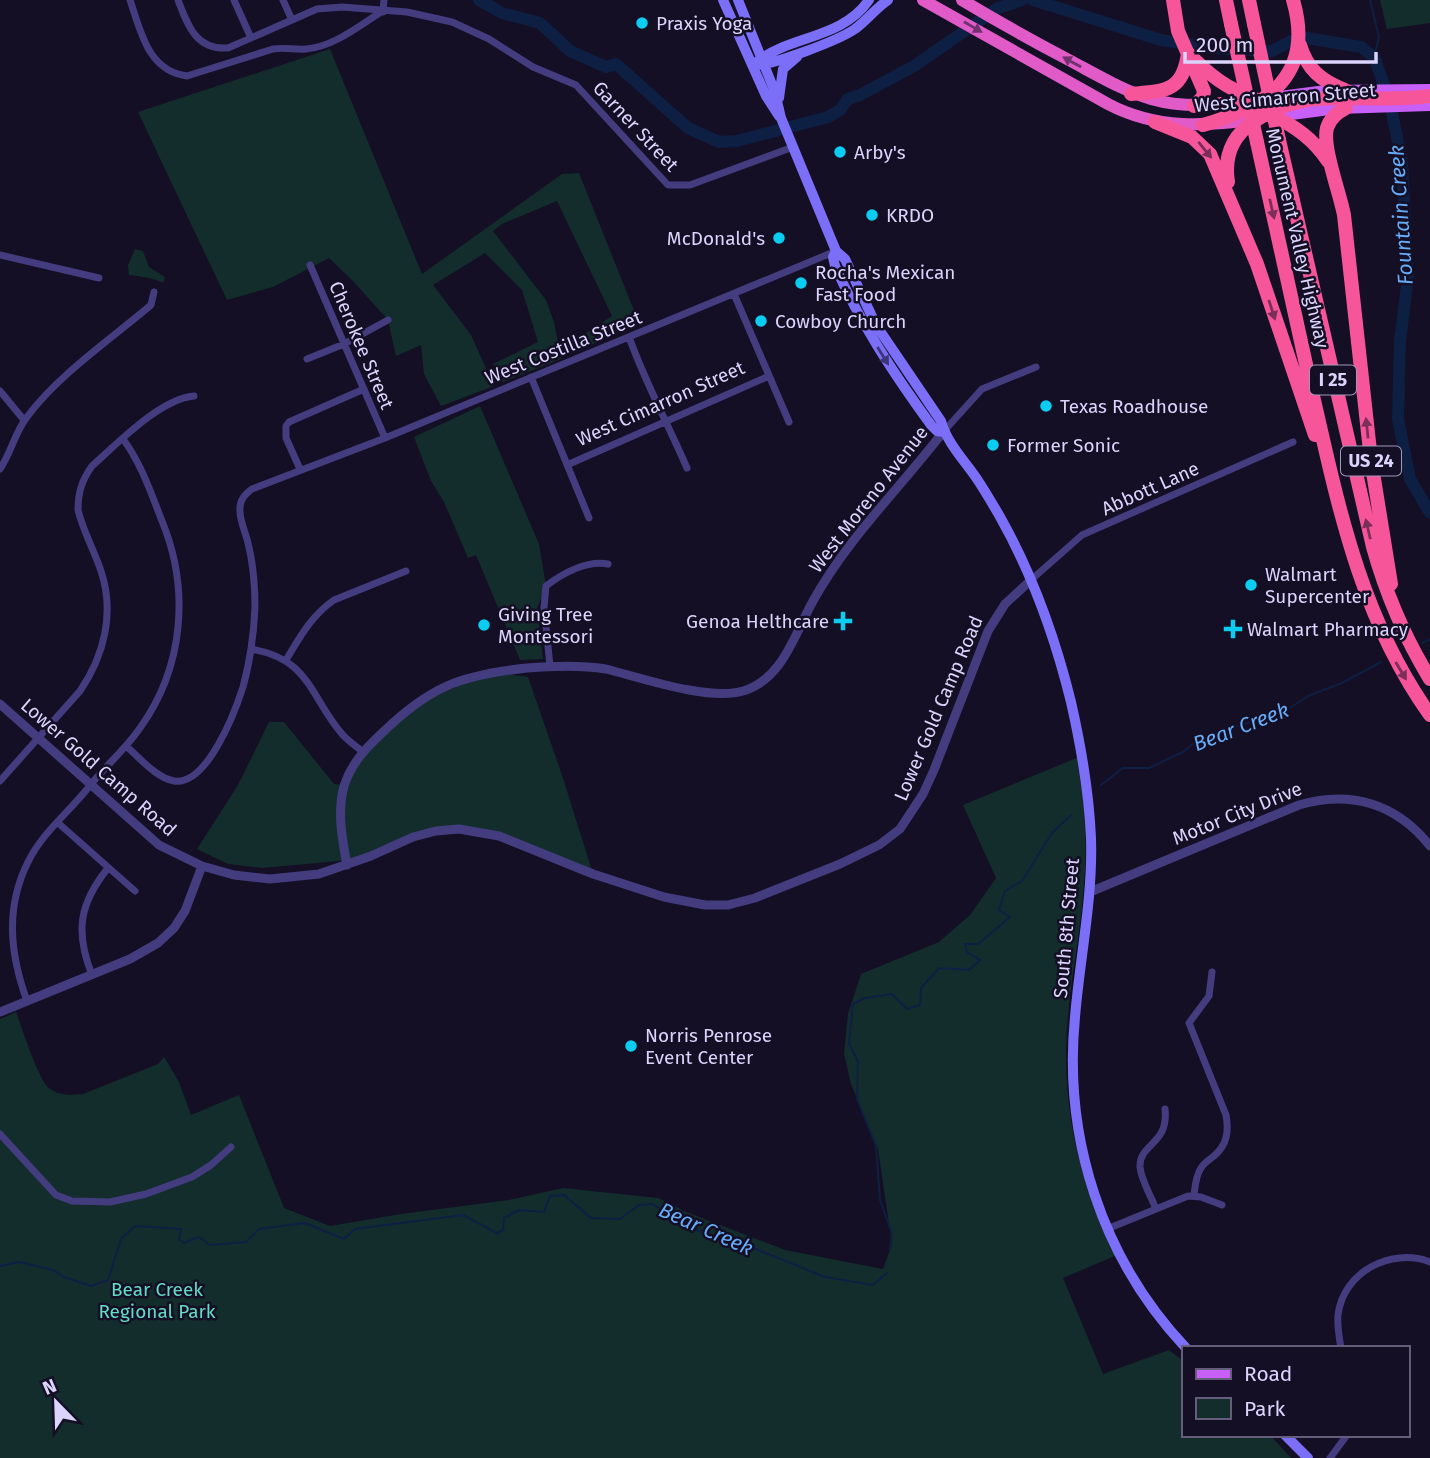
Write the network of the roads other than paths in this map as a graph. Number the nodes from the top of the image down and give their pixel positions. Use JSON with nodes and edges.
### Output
{"nodes":[{"id":1,"x":130,"y":0,"type":"edge"},
{"id":2,"x":177,"y":0,"type":"edge"},
{"id":3,"x":234,"y":0,"type":"edge"},
{"id":4,"x":283,"y":0,"type":"edge"},
{"id":5,"x":384,"y":0,"type":"edge"},
{"id":6,"x":723,"y":0,"type":"edge"},
{"id":7,"x":738,"y":0,"type":"edge"},
{"id":8,"x":869,"y":0,"type":"edge"},
{"id":9,"x":888,"y":0,"type":"edge"},
{"id":10,"x":923,"y":0,"type":"edge"},
{"id":11,"x":1173,"y":0,"type":"edge"},
{"id":12,"x":1226,"y":0,"type":"edge"},
{"id":13,"x":1249,"y":0,"type":"edge"},
{"id":14,"x":1293,"y":0,"type":"edge"},
{"id":15,"x":964,"y":1,"type":"edge"},
{"id":16,"x":383,"y":12,"type":"junction"},
{"id":17,"x":292,"y":20,"type":"junction"},
{"id":18,"x":251,"y":38,"type":"junction"},
{"id":19,"x":810,"y":48,"type":"junction"},
{"id":20,"x":1191,"y":60,"type":"junction"},
{"id":21,"x":1300,"y":61,"type":"junction"},
{"id":22,"x":760,"y":63,"type":"junction"},
{"id":23,"x":1131,"y":94,"type":"junction"},
{"id":24,"x":1428,"y":95,"type":"edge"},
{"id":25,"x":1343,"y":101,"type":"junction"},
{"id":26,"x":779,"y":104,"type":"junction"},
{"id":27,"x":1220,"y":104,"type":"joint"},
{"id":28,"x":1194,"y":106,"type":"junction"},
{"id":29,"x":1261,"y":108,"type":"junction"},
{"id":30,"x":781,"y":118,"type":"junction"},
{"id":31,"x":1156,"y":122,"type":"junction"},
{"id":32,"x":1203,"y":125,"type":"joint"},
{"id":33,"x":791,"y":142,"type":"junction"},
{"id":34,"x":1331,"y":165,"type":"junction"},
{"id":35,"x":1231,"y":201,"type":"junction"},
{"id":36,"x":836,"y":251,"type":"junction"},
{"id":37,"x":0,"y":255,"type":"edge"},
{"id":38,"x":310,"y":265,"type":"dead end"},
{"id":39,"x":99,"y":278,"type":"dead end"},
{"id":40,"x":154,"y":292,"type":"dead end"},
{"id":41,"x":734,"y":293,"type":"junction"},
{"id":42,"x":388,"y":320,"type":"dead end"},
{"id":43,"x":629,"y":337,"type":"junction"},
{"id":44,"x":344,"y":344,"type":"junction"},
{"id":45,"x":307,"y":359,"type":"dead end"},
{"id":46,"x":1036,"y":367,"type":"dead end"},
{"id":47,"x":769,"y":376,"type":"junction"},
{"id":48,"x":531,"y":377,"type":"junction"},
{"id":49,"x":363,"y":389,"type":"junction"},
{"id":50,"x":0,"y":391,"type":"edge"},
{"id":51,"x":194,"y":396,"type":"dead end"},
{"id":52,"x":667,"y":420,"type":"junction"},
{"id":53,"x":24,"y":421,"type":"junction"},
{"id":54,"x":789,"y":422,"type":"dead end"},
{"id":55,"x":943,"y":432,"type":"junction"},
{"id":56,"x":385,"y":438,"type":"junction"},
{"id":57,"x":124,"y":439,"type":"junction"},
{"id":58,"x":1293,"y":442,"type":"dead end"},
{"id":59,"x":567,"y":465,"type":"junction"},
{"id":60,"x":687,"y":468,"type":"dead end"},
{"id":61,"x":300,"y":469,"type":"junction"},
{"id":62,"x":0,"y":470,"type":"edge"},
{"id":63,"x":1335,"y":493,"type":"junction"},
{"id":64,"x":231,"y":495,"type":"dead end"},
{"id":65,"x":242,"y":500,"type":"junction"},
{"id":66,"x":589,"y":517,"type":"dead end"},
{"id":67,"x":608,"y":564,"type":"dead end"},
{"id":68,"x":406,"y":571,"type":"dead end"},
{"id":69,"x":1031,"y":580,"type":"junction"},
{"id":70,"x":1397,"y":617,"type":"junction"},
{"id":71,"x":251,"y":649,"type":"junction"},
{"id":72,"x":286,"y":660,"type":"junction"},
{"id":73,"x":550,"y":666,"type":"junction"},
{"id":74,"x":1430,"y":679,"type":"edge"},
{"id":75,"x":0,"y":704,"type":"edge"},
{"id":76,"x":1430,"y":715,"type":"edge"},
{"id":77,"x":38,"y":738,"type":"junction"},
{"id":78,"x":126,"y":746,"type":"junction"},
{"id":79,"x":363,"y":752,"type":"junction"},
{"id":80,"x":0,"y":781,"type":"edge"},
{"id":81,"x":181,"y":781,"type":"junction"},
{"id":82,"x":90,"y":785,"type":"junction"},
{"id":83,"x":183,"y":792,"type":"dead end"},
{"id":84,"x":57,"y":822,"type":"junction"},
{"id":85,"x":1430,"y":846,"type":"edge"},
{"id":86,"x":347,"y":865,"type":"junction"},
{"id":87,"x":202,"y":866,"type":"junction"},
{"id":88,"x":108,"y":868,"type":"junction"},
{"id":89,"x":135,"y":891,"type":"dead end"},
{"id":90,"x":1090,"y":891,"type":"junction"},
{"id":91,"x":1212,"y":972,"type":"dead end"},
{"id":92,"x":92,"y":975,"type":"junction"},
{"id":93,"x":27,"y":1001,"type":"junction"},
{"id":94,"x":0,"y":1012,"type":"edge"},
{"id":95,"x":1165,"y":1109,"type":"dead end"},
{"id":96,"x":0,"y":1134,"type":"edge"},
{"id":97,"x":231,"y":1147,"type":"dead end"},
{"id":98,"x":1194,"y":1195,"type":"junction"},
{"id":99,"x":1222,"y":1205,"type":"dead end"},
{"id":100,"x":1156,"y":1209,"type":"junction"},
{"id":101,"x":1107,"y":1229,"type":"junction"},
{"id":102,"x":1430,"y":1262,"type":"edge"},
{"id":103,"x":1184,"y":1346,"type":"edge"},
{"id":104,"x":1341,"y":1346,"type":"edge"},
{"id":105,"x":1287,"y":1437,"type":"edge"},
{"id":106,"x":1345,"y":1437,"type":"edge"},
{"id":107,"x":1308,"y":1458,"type":"edge"},
{"id":108,"x":1330,"y":1458,"type":"edge"}],
"edges":[{"from":1,"to":16,"type":"street"},
{"from":2,"to":18,"type":"street","name":"Garner Street"},
{"from":3,"to":18,"type":"street"},
{"from":4,"to":17,"type":"street"},
{"from":5,"to":16,"type":"street"},
{"from":6,"to":22,"type":"main road","name":"South 8th Street"},
{"from":7,"to":22,"type":"main road","name":"South 8th Street"},
{"from":8,"to":22,"type":"main road"},
{"from":9,"to":19,"type":"main road"},
{"from":10,"to":31,"type":"highway","name":"West Cimarron Street","number":"US 24","one_way":true},
{"from":11,"to":20,"type":"highway"},
{"from":12,"to":63,"type":"highway","name":"Monument Valley Highway","number":"I 25","one_way":true,"bridge":true},
{"from":70,"to":13,"type":"highway","name":"Monument Valley Highway","number":"I 25","one_way":true,"bridge":true},
{"from":14,"to":21,"type":"highway"},
{"from":23,"to":15,"type":"highway","name":"West Cimarron Street","number":"US 24","one_way":true},
{"from":16,"to":17,"type":"street","name":"Garner Street"},
{"from":16,"to":33,"type":"street","name":"Garner Street"},
{"from":17,"to":18,"type":"street","name":"Garner Street"},
{"from":19,"to":22,"type":"main road"},
{"from":19,"to":26,"type":"main road"},
{"from":20,"to":23,"type":"highway"},
{"from":20,"to":28,"type":"highway"},
{"from":20,"to":29,"type":"highway"},
{"from":21,"to":25,"type":"highway"},
{"from":21,"to":29,"type":"highway"},
{"from":22,"to":26,"type":"main road","name":"South 8th Street"},
{"from":22,"to":30,"type":"main road","name":"South 8th Street"},
{"from":23,"to":28,"type":"highway","name":"West Cimarron Street","number":"US 24"},
{"from":24,"to":25,"type":"highway"},
{"from":25,"to":29,"type":"main road","name":"West Cimarron Street"},
{"from":25,"to":29,"type":"main road","name":"West Cimarron Street"},
{"from":25,"to":29,"type":"highway"},
{"from":25,"to":34,"type":"highway"},
{"from":26,"to":30,"type":"main road","name":"South 8th Street"},
{"from":27,"to":28,"type":"highway","name":"West Cimarron Street","number":"US 24"},
{"from":27,"to":29,"type":"highway","number":"US 24"},
{"from":29,"to":32,"type":"highway"},
{"from":29,"to":34,"type":"highway","number":"US 24"},
{"from":29,"to":35,"type":"highway"},
{"from":30,"to":33,"type":"main road","name":"South 8th Street"},
{"from":31,"to":32,"type":"highway","name":"West Cimarron Street"},
{"from":31,"to":35,"type":"highway","number":"US 24","one_way":true},
{"from":33,"to":36,"type":"main road","name":"South 8th Street"},
{"from":70,"to":34,"type":"highway","number":"US 24","one_way":true},
{"from":35,"to":63,"type":"highway","number":"US 24","one_way":true},
{"from":36,"to":41,"type":"street","name":"West Costilla Street"},
{"from":36,"to":55,"type":"main road","name":"South 8th Street"},
{"from":37,"to":39,"type":"street"},
{"from":38,"to":44,"type":"street","name":"Cherokee Street"},
{"from":40,"to":53,"type":"street"},
{"from":41,"to":43,"type":"street","name":"West Costilla Street"},
{"from":41,"to":47,"type":"street"},
{"from":42,"to":44,"type":"street"},
{"from":43,"to":48,"type":"street","name":"West Costilla Street"},
{"from":43,"to":52,"type":"street"},
{"from":44,"to":45,"type":"street"},
{"from":44,"to":49,"type":"street","name":"Cherokee Street"},
{"from":46,"to":55,"type":"street","name":"West Moreno Avenue"},
{"from":47,"to":52,"type":"street","name":"West Cimarron Street"},
{"from":47,"to":54,"type":"street"},
{"from":48,"to":56,"type":"street","name":"West Costilla Street"},
{"from":48,"to":59,"type":"street"},
{"from":49,"to":56,"type":"street","name":"Cherokee Street"},
{"from":49,"to":61,"type":"street"},
{"from":50,"to":53,"type":"street"},
{"from":51,"to":57,"type":"street"},
{"from":52,"to":59,"type":"street","name":"West Cimarron Street"},
{"from":52,"to":60,"type":"street"},
{"from":53,"to":62,"type":"street"},
{"from":55,"to":69,"type":"main road","name":"South 8th Street"},
{"from":55,"to":73,"type":"street","name":"West Moreno Avenue"},
{"from":56,"to":61,"type":"street","name":"West Costilla Street"},
{"from":57,"to":77,"type":"street"},
{"from":57,"to":78,"type":"street"},
{"from":58,"to":69,"type":"street","name":"Abbott Lane"},
{"from":59,"to":66,"type":"street"},
{"from":61,"to":65,"type":"street","name":"West Costilla Street"},
{"from":63,"to":76,"type":"highway","name":"Monument Valley Highway","number":"I 25","one_way":true},
{"from":64,"to":65,"type":"street"},
{"from":65,"to":71,"type":"street"},
{"from":67,"to":73,"type":"street"},
{"from":68,"to":72,"type":"street"},
{"from":69,"to":86,"type":"street","name":"Lower Gold Camp Road"},
{"from":69,"to":90,"type":"main road","name":"South 8th Street"},
{"from":70,"to":74,"type":"highway","name":"Monument Valley Highway","number":"I 25"},
{"from":71,"to":72,"type":"street"},
{"from":71,"to":81,"type":"street"},
{"from":72,"to":79,"type":"street"},
{"from":73,"to":79,"type":"street","name":"West Moreno Avenue"},
{"from":75,"to":77,"type":"street","name":"Lower Gold Camp Road"},
{"from":77,"to":80,"type":"street"},
{"from":77,"to":82,"type":"street","name":"Lower Gold Camp Road"},
{"from":78,"to":81,"type":"street"},
{"from":78,"to":82,"type":"street"},
{"from":79,"to":86,"type":"street","name":"West Moreno Avenue"},
{"from":81,"to":83,"type":"street"},
{"from":82,"to":84,"type":"street"},
{"from":82,"to":87,"type":"street","name":"Lower Gold Camp Road"},
{"from":84,"to":88,"type":"street"},
{"from":84,"to":93,"type":"street"},
{"from":85,"to":90,"type":"street","name":"Motor City Drive"},
{"from":86,"to":87,"type":"street","name":"Lower Gold Camp Road"},
{"from":87,"to":92,"type":"street"},
{"from":88,"to":89,"type":"street"},
{"from":88,"to":92,"type":"street"},
{"from":90,"to":101,"type":"main road","name":"South 8th Street"},
{"from":91,"to":98,"type":"street"},
{"from":92,"to":93,"type":"street"},
{"from":93,"to":94,"type":"street"},
{"from":95,"to":100,"type":"street"},
{"from":96,"to":97,"type":"street"},
{"from":98,"to":99,"type":"street"},
{"from":98,"to":100,"type":"street"},
{"from":100,"to":101,"type":"street"},
{"from":101,"to":103,"type":"main road","name":"South 8th Street"},
{"from":102,"to":104,"type":"street"},
{"from":105,"to":107,"type":"main road"},
{"from":106,"to":108,"type":"street"}]}
